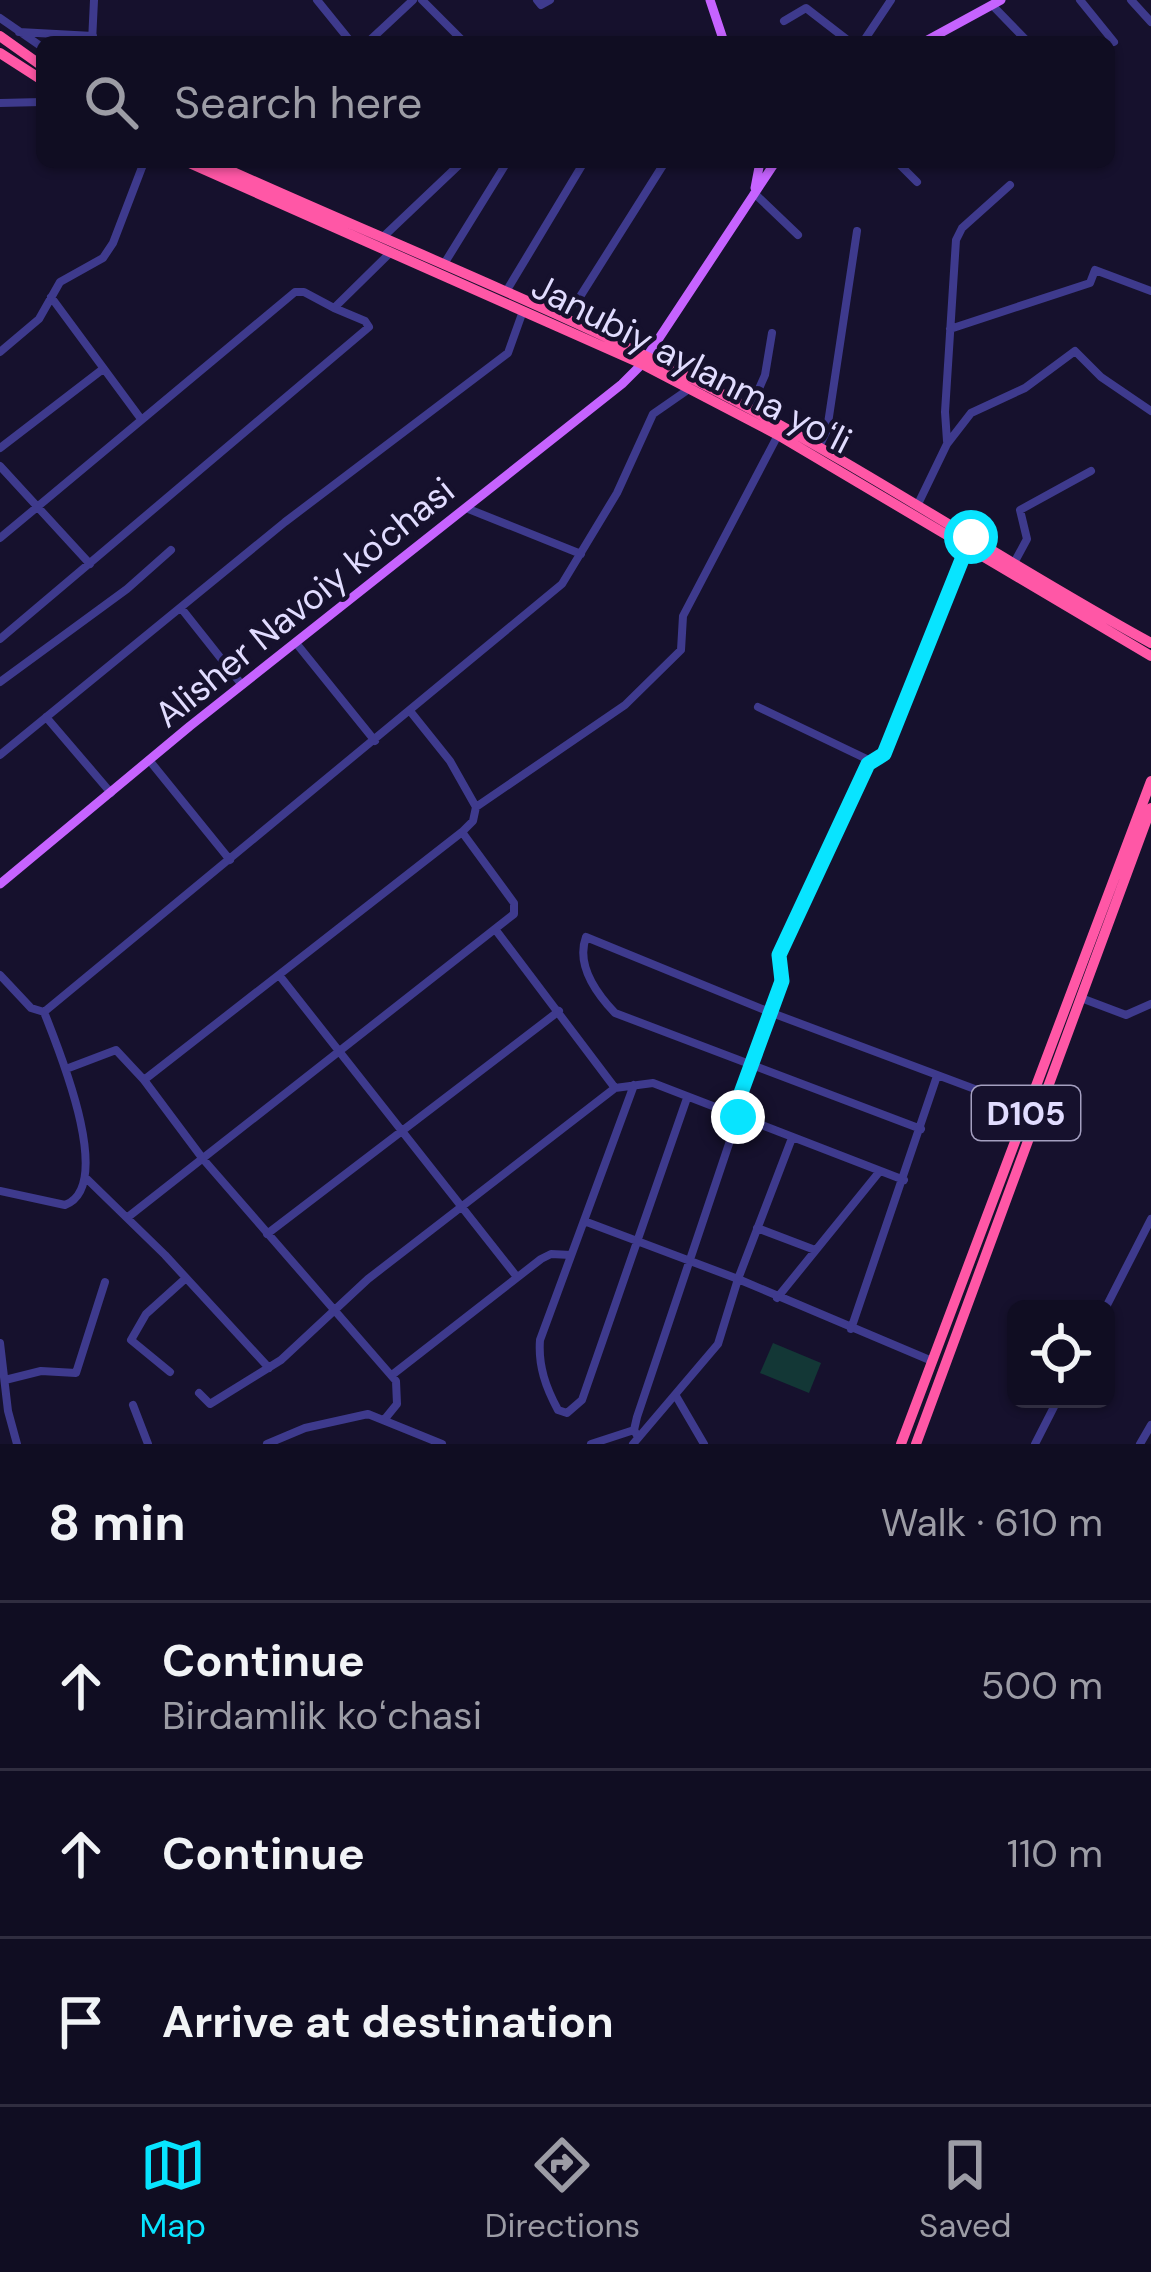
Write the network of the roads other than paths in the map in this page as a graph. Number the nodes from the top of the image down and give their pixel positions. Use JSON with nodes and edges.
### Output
{"nodes":[{"id":1,"x":94,"y":0,"type":"edge"},
{"id":2,"x":317,"y":0,"type":"edge"},
{"id":3,"x":413,"y":0,"type":"edge"},
{"id":4,"x":422,"y":0,"type":"edge"},
{"id":5,"x":537,"y":0,"type":"edge"},
{"id":6,"x":550,"y":0,"type":"edge"},
{"id":7,"x":710,"y":0,"type":"edge"},
{"id":8,"x":891,"y":0,"type":"edge"},
{"id":9,"x":1080,"y":0,"type":"edge"},
{"id":10,"x":1131,"y":0,"type":"edge"},
{"id":11,"x":997,"y":3,"type":"edge"},
{"id":12,"x":0,"y":18,"type":"edge"},
{"id":13,"x":784,"y":20,"type":"dead end"},
{"id":14,"x":1151,"y":22,"type":"edge"},
{"id":15,"x":19,"y":32,"type":"junction"},
{"id":16,"x":0,"y":36,"type":"edge"},
{"id":17,"x":61,"y":36,"type":"edge"},
{"id":18,"x":93,"y":36,"type":"edge"},
{"id":19,"x":346,"y":36,"type":"edge"},
{"id":20,"x":374,"y":36,"type":"edge"},
{"id":21,"x":458,"y":36,"type":"edge"},
{"id":22,"x":722,"y":36,"type":"edge"},
{"id":23,"x":842,"y":36,"type":"edge"},
{"id":24,"x":867,"y":36,"type":"edge"},
{"id":25,"x":939,"y":36,"type":"edge"},
{"id":26,"x":1023,"y":36,"type":"edge"},
{"id":27,"x":1109,"y":36,"type":"edge"},
{"id":28,"x":36,"y":43,"type":"edge"},
{"id":29,"x":0,"y":53,"type":"edge"},
{"id":30,"x":36,"y":62,"type":"edge"},
{"id":31,"x":36,"y":76,"type":"edge"},
{"id":32,"x":36,"y":102,"type":"edge"},
{"id":33,"x":0,"y":103,"type":"edge"},
{"id":34,"x":142,"y":168,"type":"edge"},
{"id":35,"x":201,"y":168,"type":"edge"},
{"id":36,"x":225,"y":168,"type":"edge"},
{"id":37,"x":456,"y":168,"type":"edge"},
{"id":38,"x":503,"y":168,"type":"edge"},
{"id":39,"x":580,"y":168,"type":"edge"},
{"id":40,"x":660,"y":168,"type":"edge"},
{"id":41,"x":765,"y":168,"type":"edge"},
{"id":42,"x":903,"y":168,"type":"edge"},
{"id":43,"x":917,"y":182,"type":"dead end"},
{"id":44,"x":1010,"y":184,"type":"dead end"},
{"id":45,"x":754,"y":193,"type":"junction"},
{"id":46,"x":857,"y":231,"type":"dead end"},
{"id":47,"x":798,"y":235,"type":"dead end"},
{"id":48,"x":383,"y":237,"type":"junction"},
{"id":49,"x":391,"y":252,"type":"junction"},
{"id":50,"x":444,"y":264,"type":"junction"},
{"id":51,"x":507,"y":290,"type":"junction"},
{"id":52,"x":1151,"y":291,"type":"edge"},
{"id":53,"x":50,"y":296,"type":"junction"},
{"id":54,"x":576,"y":303,"type":"dead end"},
{"id":55,"x":334,"y":308,"type":"junction"},
{"id":56,"x":524,"y":310,"type":"junction"},
{"id":57,"x":950,"y":329,"type":"junction"},
{"id":58,"x":772,"y":333,"type":"dead end"},
{"id":59,"x":0,"y":352,"type":"edge"},
{"id":60,"x":644,"y":360,"type":"junction"},
{"id":61,"x":104,"y":368,"type":"junction"},
{"id":62,"x":689,"y":389,"type":"junction"},
{"id":63,"x":750,"y":409,"type":"junction"},
{"id":64,"x":1151,"y":411,"type":"edge"},
{"id":65,"x":141,"y":419,"type":"junction"},
{"id":66,"x":778,"y":435,"type":"junction"},
{"id":67,"x":947,"y":443,"type":"junction"},
{"id":68,"x":819,"y":447,"type":"junction"},
{"id":69,"x":0,"y":448,"type":"edge"},
{"id":70,"x":0,"y":466,"type":"edge"},
{"id":71,"x":1091,"y":471,"type":"dead end"},
{"id":72,"x":917,"y":504,"type":"junction"},
{"id":73,"x":38,"y":506,"type":"junction"},
{"id":74,"x":466,"y":508,"type":"junction"},
{"id":75,"x":0,"y":538,"type":"edge"},
{"id":76,"x":969,"y":541,"type":"junction"},
{"id":77,"x":171,"y":550,"type":"dead end"},
{"id":78,"x":581,"y":554,"type":"junction"},
{"id":79,"x":1014,"y":563,"type":"junction"},
{"id":80,"x":90,"y":564,"type":"junction"},
{"id":81,"x":181,"y":608,"type":"junction"},
{"id":82,"x":0,"y":639,"type":"edge"},
{"id":83,"x":296,"y":643,"type":"junction"},
{"id":84,"x":1150,"y":653,"type":"edge"},
{"id":85,"x":0,"y":682,"type":"edge"},
{"id":86,"x":242,"y":685,"type":"junction"},
{"id":87,"x":758,"y":707,"type":"dead end"},
{"id":88,"x":410,"y":711,"type":"junction"},
{"id":89,"x":46,"y":717,"type":"junction"},
{"id":90,"x":0,"y":741,"type":"edge"},
{"id":91,"x":375,"y":741,"type":"junction"},
{"id":92,"x":4,"y":752,"type":"edge"},
{"id":93,"x":149,"y":760,"type":"junction"},
{"id":94,"x":871,"y":761,"type":"junction"},
{"id":95,"x":1151,"y":782,"type":"edge"},
{"id":96,"x":111,"y":793,"type":"junction"},
{"id":97,"x":476,"y":807,"type":"junction"},
{"id":98,"x":1151,"y":808,"type":"edge"},
{"id":99,"x":461,"y":832,"type":"junction"},
{"id":100,"x":230,"y":860,"type":"junction"},
{"id":101,"x":0,"y":884,"type":"edge"},
{"id":102,"x":495,"y":929,"type":"junction"},
{"id":103,"x":0,"y":975,"type":"edge"},
{"id":104,"x":279,"y":975,"type":"junction"},
{"id":105,"x":1080,"y":998,"type":"junction"},
{"id":106,"x":1151,"y":1004,"type":"edge"},
{"id":107,"x":559,"y":1011,"type":"junction"},
{"id":108,"x":44,"y":1012,"type":"junction"},
{"id":109,"x":772,"y":1013,"type":"junction"},
{"id":110,"x":340,"y":1054,"type":"junction"},
{"id":111,"x":751,"y":1064,"type":"junction"},
{"id":112,"x":66,"y":1069,"type":"junction"},
{"id":113,"x":938,"y":1076,"type":"junction"},
{"id":114,"x":144,"y":1080,"type":"junction"},
{"id":115,"x":635,"y":1083,"type":"junction"},
{"id":116,"x":615,"y":1088,"type":"junction"},
{"id":117,"x":687,"y":1098,"type":"junction"},
{"id":118,"x":1028,"y":1109,"type":"junction"},
{"id":119,"x":738,"y":1117,"type":"junction"},
{"id":120,"x":921,"y":1129,"type":"junction"},
{"id":121,"x":400,"y":1130,"type":"junction"},
{"id":122,"x":792,"y":1138,"type":"junction"},
{"id":123,"x":203,"y":1159,"type":"junction"},
{"id":124,"x":880,"y":1171,"type":"junction"},
{"id":125,"x":87,"y":1179,"type":"junction"},
{"id":126,"x":904,"y":1180,"type":"junction"},
{"id":127,"x":0,"y":1191,"type":"edge"},
{"id":128,"x":461,"y":1208,"type":"junction"},
{"id":129,"x":128,"y":1216,"type":"junction"},
{"id":130,"x":1151,"y":1219,"type":"edge"},
{"id":131,"x":584,"y":1221,"type":"junction"},
{"id":132,"x":757,"y":1228,"type":"junction"},
{"id":133,"x":267,"y":1234,"type":"junction"},
{"id":134,"x":637,"y":1241,"type":"junction"},
{"id":135,"x":814,"y":1250,"type":"junction"},
{"id":136,"x":572,"y":1255,"type":"junction"},
{"id":137,"x":688,"y":1260,"type":"junction"},
{"id":138,"x":517,"y":1277,"type":"junction"},
{"id":139,"x":186,"y":1278,"type":"junction"},
{"id":140,"x":738,"y":1279,"type":"junction"},
{"id":141,"x":105,"y":1282,"type":"dead end"},
{"id":142,"x":777,"y":1298,"type":"junction"},
{"id":143,"x":1110,"y":1300,"type":"edge"},
{"id":144,"x":335,"y":1308,"type":"junction"},
{"id":145,"x":850,"y":1329,"type":"junction"},
{"id":146,"x":0,"y":1343,"type":"edge"},
{"id":147,"x":932,"y":1361,"type":"junction"},
{"id":148,"x":268,"y":1368,"type":"junction"},
{"id":149,"x":170,"y":1372,"type":"dead end"},
{"id":150,"x":392,"y":1375,"type":"junction"},
{"id":151,"x":4,"y":1380,"type":"junction"},
{"id":152,"x":199,"y":1393,"type":"dead end"},
{"id":153,"x":676,"y":1396,"type":"junction"},
{"id":154,"x":133,"y":1405,"type":"dead end"},
{"id":155,"x":1053,"y":1408,"type":"edge"},
{"id":156,"x":4,"y":1412,"type":"edge"},
{"id":157,"x":384,"y":1420,"type":"junction"},
{"id":158,"x":1151,"y":1425,"type":"edge"},
{"id":159,"x":635,"y":1437,"type":"edge"},
{"id":160,"x":17,"y":1444,"type":"edge"},
{"id":161,"x":148,"y":1444,"type":"edge"},
{"id":162,"x":267,"y":1444,"type":"edge"},
{"id":163,"x":442,"y":1444,"type":"edge"},
{"id":164,"x":591,"y":1444,"type":"edge"},
{"id":165,"x":704,"y":1444,"type":"edge"},
{"id":166,"x":901,"y":1444,"type":"edge"},
{"id":167,"x":916,"y":1444,"type":"edge"},
{"id":168,"x":1035,"y":1444,"type":"edge"},
{"id":169,"x":1140,"y":1444,"type":"edge"}],
"edges":[{"from":1,"to":18,"type":"street"},
{"from":2,"to":19,"type":"street"},
{"from":3,"to":20,"type":"street"},
{"from":4,"to":21,"type":"street"},
{"from":5,"to":6,"type":"street"},
{"from":7,"to":22,"type":"main road"},
{"from":8,"to":24,"type":"street"},
{"from":9,"to":27,"type":"street"},
{"from":10,"to":14,"type":"street"},
{"from":11,"to":25,"type":"main road"},
{"from":11,"to":26,"type":"street"},
{"from":12,"to":15,"type":"street"},
{"from":13,"to":23,"type":"street"},
{"from":15,"to":17,"type":"street"},
{"from":15,"to":28,"type":"street"},
{"from":16,"to":30,"type":"highway"},
{"from":29,"to":31,"type":"highway"},
{"from":32,"to":33,"type":"street"},
{"from":34,"to":53,"type":"street"},
{"from":35,"to":49,"type":"highway","name":"Janubiy aylanma yoʻli"},
{"from":36,"to":48,"type":"highway","name":"Janubiy aylanma yoʻli"},
{"from":37,"to":48,"type":"street"},
{"from":38,"to":50,"type":"street"},
{"from":39,"to":51,"type":"street"},
{"from":40,"to":54,"type":"street"},
{"from":41,"to":45,"type":"main road","name":"Alisher Navoiy ko'chasi"},
{"from":42,"to":43,"type":"street"},
{"from":44,"to":57,"type":"street"},
{"from":45,"to":47,"type":"street"},
{"from":45,"to":60,"type":"main road","name":"Alisher Navoiy ko'chasi"},
{"from":46,"to":68,"type":"street"},
{"from":48,"to":50,"type":"highway","name":"Janubiy aylanma yoʻli"},
{"from":49,"to":55,"type":"street"},
{"from":49,"to":56,"type":"highway","name":"Janubiy aylanma yoʻli"},
{"from":50,"to":51,"type":"highway","name":"Janubiy aylanma yoʻli"},
{"from":51,"to":60,"type":"highway","name":"Janubiy aylanma yoʻli"},
{"from":52,"to":57,"type":"street"},
{"from":53,"to":59,"type":"street"},
{"from":53,"to":61,"type":"street"},
{"from":55,"to":65,"type":"street"},
{"from":55,"to":80,"type":"street"},
{"from":56,"to":60,"type":"highway","name":"Janubiy aylanma yoʻli"},
{"from":56,"to":81,"type":"street"},
{"from":57,"to":67,"type":"street"},
{"from":58,"to":63,"type":"street"},
{"from":60,"to":62,"type":"highway","name":"Janubiy aylanma yoʻli"},
{"from":60,"to":63,"type":"highway","name":"Janubiy aylanma yoʻli"},
{"from":60,"to":74,"type":"main road","name":"Alisher Navoiy ko'chasi"},
{"from":61,"to":65,"type":"street"},
{"from":61,"to":69,"type":"street"},
{"from":62,"to":66,"type":"highway","name":"Janubiy aylanma yoʻli"},
{"from":62,"to":78,"type":"street"},
{"from":63,"to":68,"type":"highway","name":"Janubiy aylanma yoʻli"},
{"from":64,"to":67,"type":"street"},
{"from":65,"to":73,"type":"street"},
{"from":66,"to":76,"type":"highway","name":"Janubiy aylanma yoʻli"},
{"from":66,"to":97,"type":"street"},
{"from":67,"to":72,"type":"street"},
{"from":68,"to":72,"type":"highway","name":"Janubiy aylanma yoʻli"},
{"from":70,"to":73,"type":"street"},
{"from":71,"to":79,"type":"street"},
{"from":72,"to":76,"type":"highway","name":"Janubiy aylanma yoʻli"},
{"from":73,"to":75,"type":"street"},
{"from":73,"to":80,"type":"street"},
{"from":74,"to":78,"type":"street"},
{"from":74,"to":83,"type":"main road","name":"Alisher Navoiy ko'chasi"},
{"from":76,"to":79,"type":"highway","name":"Janubiy aylanma yoʻli"},
{"from":76,"to":84,"type":"highway","name":"Janubiy aylanma yoʻli"},
{"from":76,"to":94,"type":"street"},
{"from":77,"to":85,"type":"street"},
{"from":78,"to":88,"type":"street"},
{"from":79,"to":84,"type":"highway","name":"Janubiy aylanma yoʻli"},
{"from":80,"to":82,"type":"street"},
{"from":81,"to":86,"type":"street"},
{"from":81,"to":89,"type":"street"},
{"from":83,"to":86,"type":"main road","name":"Alisher Navoiy ko'chasi"},
{"from":83,"to":91,"type":"street"},
{"from":86,"to":93,"type":"main road","name":"Alisher Navoiy ko'chasi"},
{"from":87,"to":94,"type":"street"},
{"from":88,"to":91,"type":"street"},
{"from":88,"to":97,"type":"street"},
{"from":89,"to":92,"type":"street"},
{"from":89,"to":96,"type":"street"},
{"from":90,"to":92,"type":"street"},
{"from":91,"to":100,"type":"street"},
{"from":93,"to":96,"type":"main road","name":"Alisher Navoiy ko'chasi"},
{"from":93,"to":100,"type":"street"},
{"from":94,"to":109,"type":"street"},
{"from":95,"to":118,"type":"highway","number":"D105"},
{"from":96,"to":101,"type":"main road","name":"Alisher Navoiy ko'chasi"},
{"from":97,"to":99,"type":"street"},
{"from":98,"to":105,"type":"highway","number":"D105"},
{"from":99,"to":102,"type":"street"},
{"from":99,"to":104,"type":"street"},
{"from":100,"to":108,"type":"street"},
{"from":102,"to":107,"type":"street"},
{"from":102,"to":110,"type":"street"},
{"from":103,"to":108,"type":"street"},
{"from":104,"to":110,"type":"street"},
{"from":104,"to":114,"type":"street"},
{"from":105,"to":106,"type":"street"},
{"from":105,"to":167,"type":"highway","number":"D105"},
{"from":107,"to":116,"type":"street"},
{"from":107,"to":121,"type":"street"},
{"from":108,"to":112,"type":"street"},
{"from":109,"to":111,"type":"street"},
{"from":109,"to":111,"type":"street"},
{"from":109,"to":113,"type":"street"},
{"from":110,"to":121,"type":"street"},
{"from":110,"to":123,"type":"street"},
{"from":111,"to":119,"type":"street"},
{"from":111,"to":120,"type":"street"},
{"from":112,"to":114,"type":"street"},
{"from":112,"to":125,"type":"street"},
{"from":113,"to":118,"type":"street"},
{"from":113,"to":120,"type":"street"},
{"from":114,"to":123,"type":"street"},
{"from":115,"to":116,"type":"street"},
{"from":115,"to":117,"type":"street"},
{"from":115,"to":131,"type":"street"},
{"from":116,"to":128,"type":"street"},
{"from":117,"to":119,"type":"street"},
{"from":117,"to":134,"type":"street"},
{"from":118,"to":147,"type":"highway","number":"D105"},
{"from":119,"to":122,"type":"street"},
{"from":119,"to":137,"type":"street"},
{"from":120,"to":126,"type":"street"},
{"from":121,"to":128,"type":"street"},
{"from":121,"to":133,"type":"street"},
{"from":122,"to":124,"type":"street"},
{"from":122,"to":132,"type":"street"},
{"from":123,"to":129,"type":"street"},
{"from":123,"to":133,"type":"street"},
{"from":124,"to":126,"type":"street"},
{"from":124,"to":135,"type":"street"},
{"from":125,"to":127,"type":"street"},
{"from":125,"to":129,"type":"street"},
{"from":126,"to":145,"type":"street"},
{"from":128,"to":138,"type":"street"},
{"from":128,"to":144,"type":"street"},
{"from":129,"to":139,"type":"street"},
{"from":130,"to":143,"type":"street"},
{"from":131,"to":134,"type":"street"},
{"from":131,"to":136,"type":"street"},
{"from":132,"to":135,"type":"street"},
{"from":132,"to":140,"type":"street"},
{"from":133,"to":144,"type":"street"},
{"from":134,"to":136,"type":"street"},
{"from":134,"to":137,"type":"street"},
{"from":135,"to":142,"type":"street"},
{"from":136,"to":138,"type":"street"},
{"from":137,"to":140,"type":"street"},
{"from":137,"to":159,"type":"street"},
{"from":138,"to":150,"type":"street"},
{"from":139,"to":148,"type":"street"},
{"from":139,"to":149,"type":"street"},
{"from":140,"to":142,"type":"street"},
{"from":140,"to":153,"type":"street"},
{"from":141,"to":151,"type":"street"},
{"from":142,"to":145,"type":"street"},
{"from":144,"to":148,"type":"street"},
{"from":144,"to":150,"type":"street"},
{"from":145,"to":147,"type":"street"},
{"from":146,"to":151,"type":"street"},
{"from":147,"to":166,"type":"highway","number":"D105"},
{"from":148,"to":152,"type":"street"},
{"from":150,"to":157,"type":"street"},
{"from":151,"to":156,"type":"street"},
{"from":153,"to":159,"type":"street"},
{"from":153,"to":165,"type":"street"},
{"from":154,"to":161,"type":"street"},
{"from":155,"to":168,"type":"street"},
{"from":156,"to":160,"type":"street"},
{"from":157,"to":162,"type":"street"},
{"from":157,"to":163,"type":"street"},
{"from":158,"to":169,"type":"street"},
{"from":159,"to":164,"type":"street"}]}
